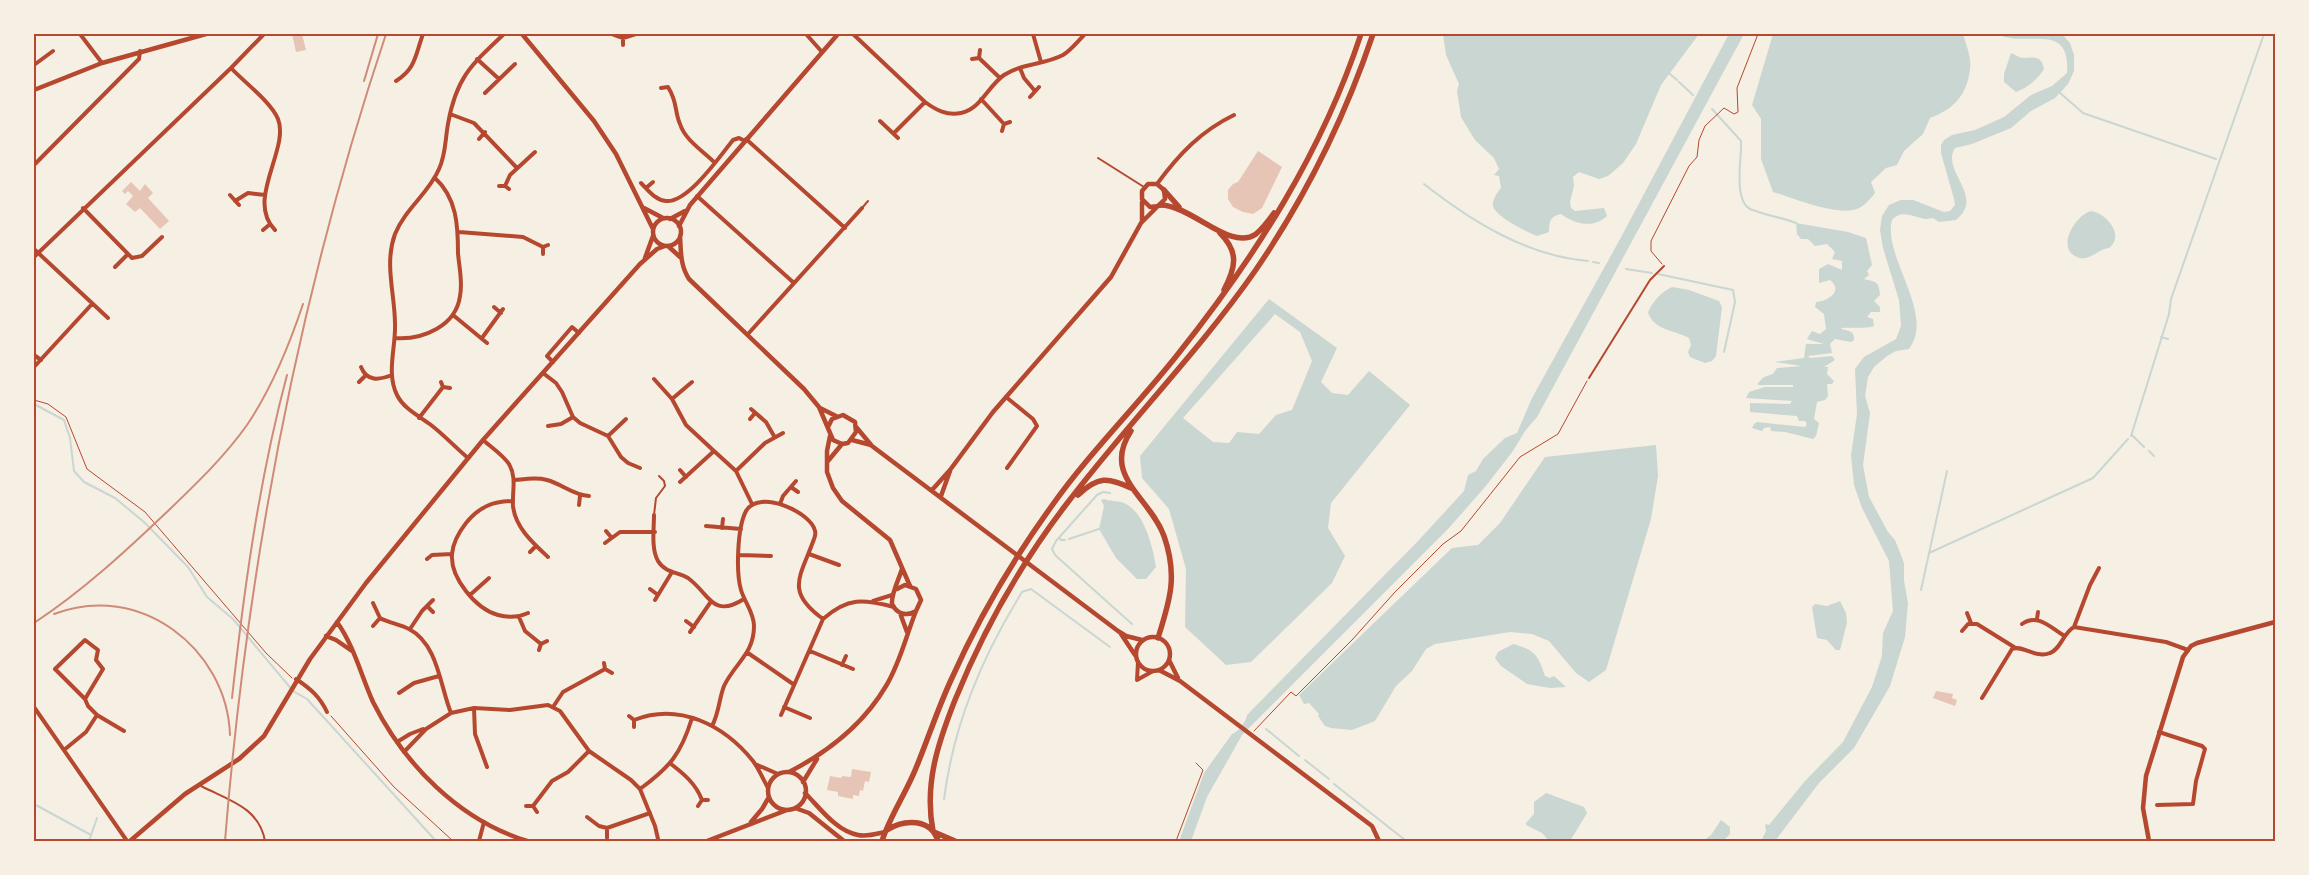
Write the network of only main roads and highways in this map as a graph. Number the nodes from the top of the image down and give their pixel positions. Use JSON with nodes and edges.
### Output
{"nodes":[{"id":1,"x":1361,"y":34,"type":"edge"},
{"id":2,"x":1373,"y":34,"type":"edge"},
{"id":3,"x":1164,"y":190,"type":"road end"},
{"id":4,"x":1288,"y":196,"type":"junction"},
{"id":5,"x":1159,"y":206,"type":"road end"},
{"id":6,"x":1181,"y":208,"type":"junction"},
{"id":7,"x":1219,"y":231,"type":"junction"},
{"id":8,"x":1216,"y":306,"type":"junction"},
{"id":9,"x":1146,"y":409,"type":"junction"},
{"id":10,"x":1132,"y":488,"type":"junction"},
{"id":11,"x":1067,"y":504,"type":"junction"},
{"id":12,"x":1158,"y":638,"type":"road end"},
{"id":13,"x":886,"y":831,"type":"junction"},
{"id":14,"x":934,"y":831,"type":"junction"},
{"id":15,"x":882,"y":841,"type":"edge"},
{"id":16,"x":938,"y":841,"type":"edge"},
{"id":17,"x":955,"y":841,"type":"edge"}],
"edges":[{"from":1,"to":4,"type":"highway"},
{"from":2,"to":9,"type":"highway"},
{"from":3,"to":6,"type":"highway"},
{"from":4,"to":7,"type":"highway"},
{"from":4,"to":8,"type":"highway"},
{"from":5,"to":6,"type":"highway"},
{"from":6,"to":7,"type":"highway"},
{"from":7,"to":8,"type":"highway"},
{"from":8,"to":13,"type":"highway"},
{"from":9,"to":10,"type":"highway"},
{"from":9,"to":11,"type":"highway"},
{"from":10,"to":11,"type":"highway"},
{"from":10,"to":12,"type":"highway"},
{"from":11,"to":14,"type":"highway"},
{"from":13,"to":14,"type":"highway"},
{"from":13,"to":15,"type":"highway"},
{"from":14,"to":16,"type":"highway"},
{"from":14,"to":17,"type":"highway"}]}
